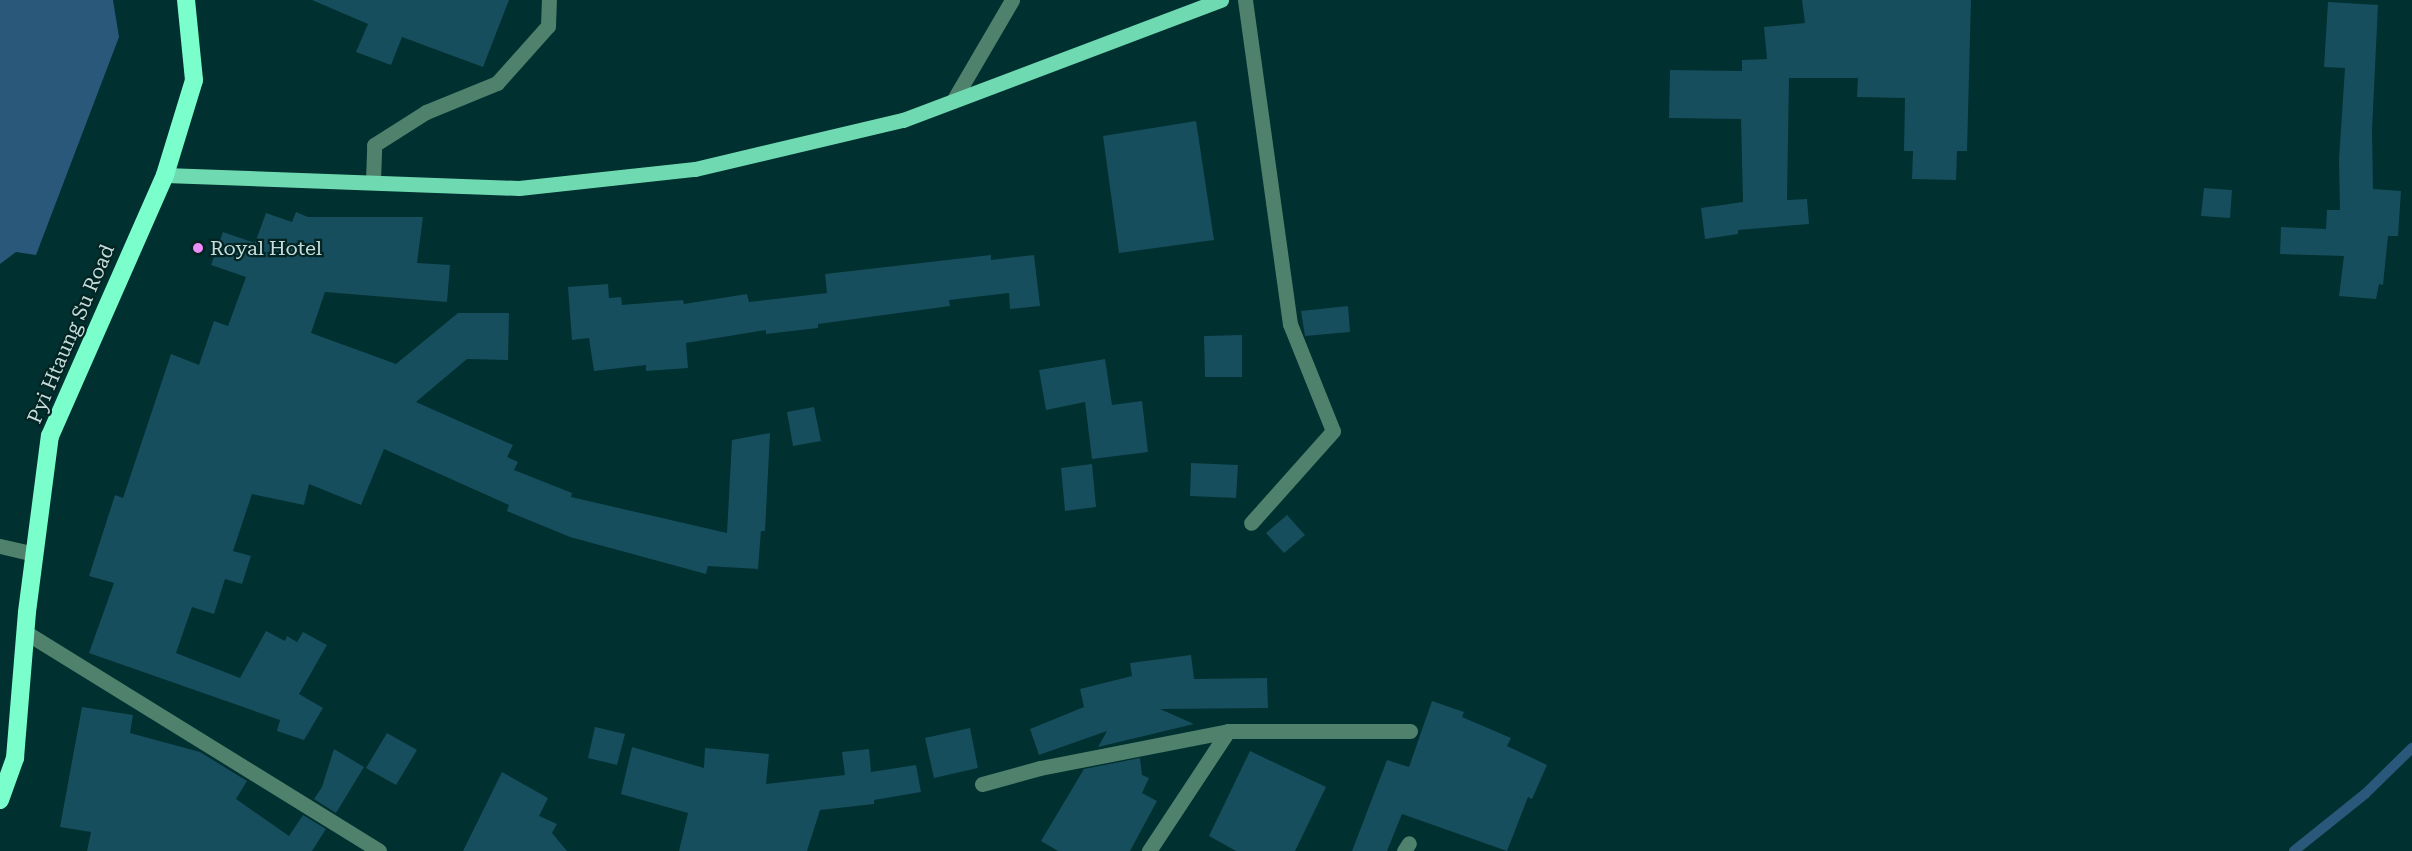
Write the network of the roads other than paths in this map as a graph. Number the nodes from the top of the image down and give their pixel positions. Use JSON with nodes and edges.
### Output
{"nodes":[{"id":1,"x":186,"y":0,"type":"edge"},
{"id":2,"x":549,"y":0,"type":"edge"},
{"id":3,"x":1012,"y":0,"type":"edge"},
{"id":4,"x":1221,"y":0,"type":"edge"},
{"id":5,"x":1245,"y":0,"type":"edge"},
{"id":6,"x":953,"y":101,"type":"junction"},
{"id":7,"x":165,"y":175,"type":"junction"},
{"id":8,"x":373,"y":181,"type":"junction"},
{"id":9,"x":1251,"y":523,"type":"dead end"},
{"id":10,"x":0,"y":546,"type":"edge"},
{"id":11,"x":35,"y":554,"type":"junction"},
{"id":12,"x":25,"y":632,"type":"junction"},
{"id":13,"x":1228,"y":731,"type":"junction"},
{"id":14,"x":1410,"y":731,"type":"dead end"},
{"id":15,"x":982,"y":784,"type":"dead end"},
{"id":16,"x":0,"y":800,"type":"edge"},
{"id":17,"x":379,"y":851,"type":"edge"},
{"id":18,"x":1149,"y":851,"type":"edge"}],
"edges":[{"from":1,"to":7,"type":"highway","name":"Pyi Htaung Su Road"},
{"from":2,"to":8,"type":"street"},
{"from":3,"to":6,"type":"street"},
{"from":4,"to":6,"type":"main road"},
{"from":5,"to":9,"type":"street"},
{"from":6,"to":8,"type":"main road"},
{"from":7,"to":8,"type":"main road"},
{"from":7,"to":11,"type":"highway","name":"Pyi Htaung Su Road"},
{"from":10,"to":11,"type":"street"},
{"from":11,"to":12,"type":"highway","name":"Pyi Htaung Su Road"},
{"from":12,"to":16,"type":"highway","name":"Pyi Htaung Su Road"},
{"from":12,"to":17,"type":"street"},
{"from":13,"to":14,"type":"street"},
{"from":13,"to":15,"type":"street"},
{"from":13,"to":18,"type":"street"}]}
